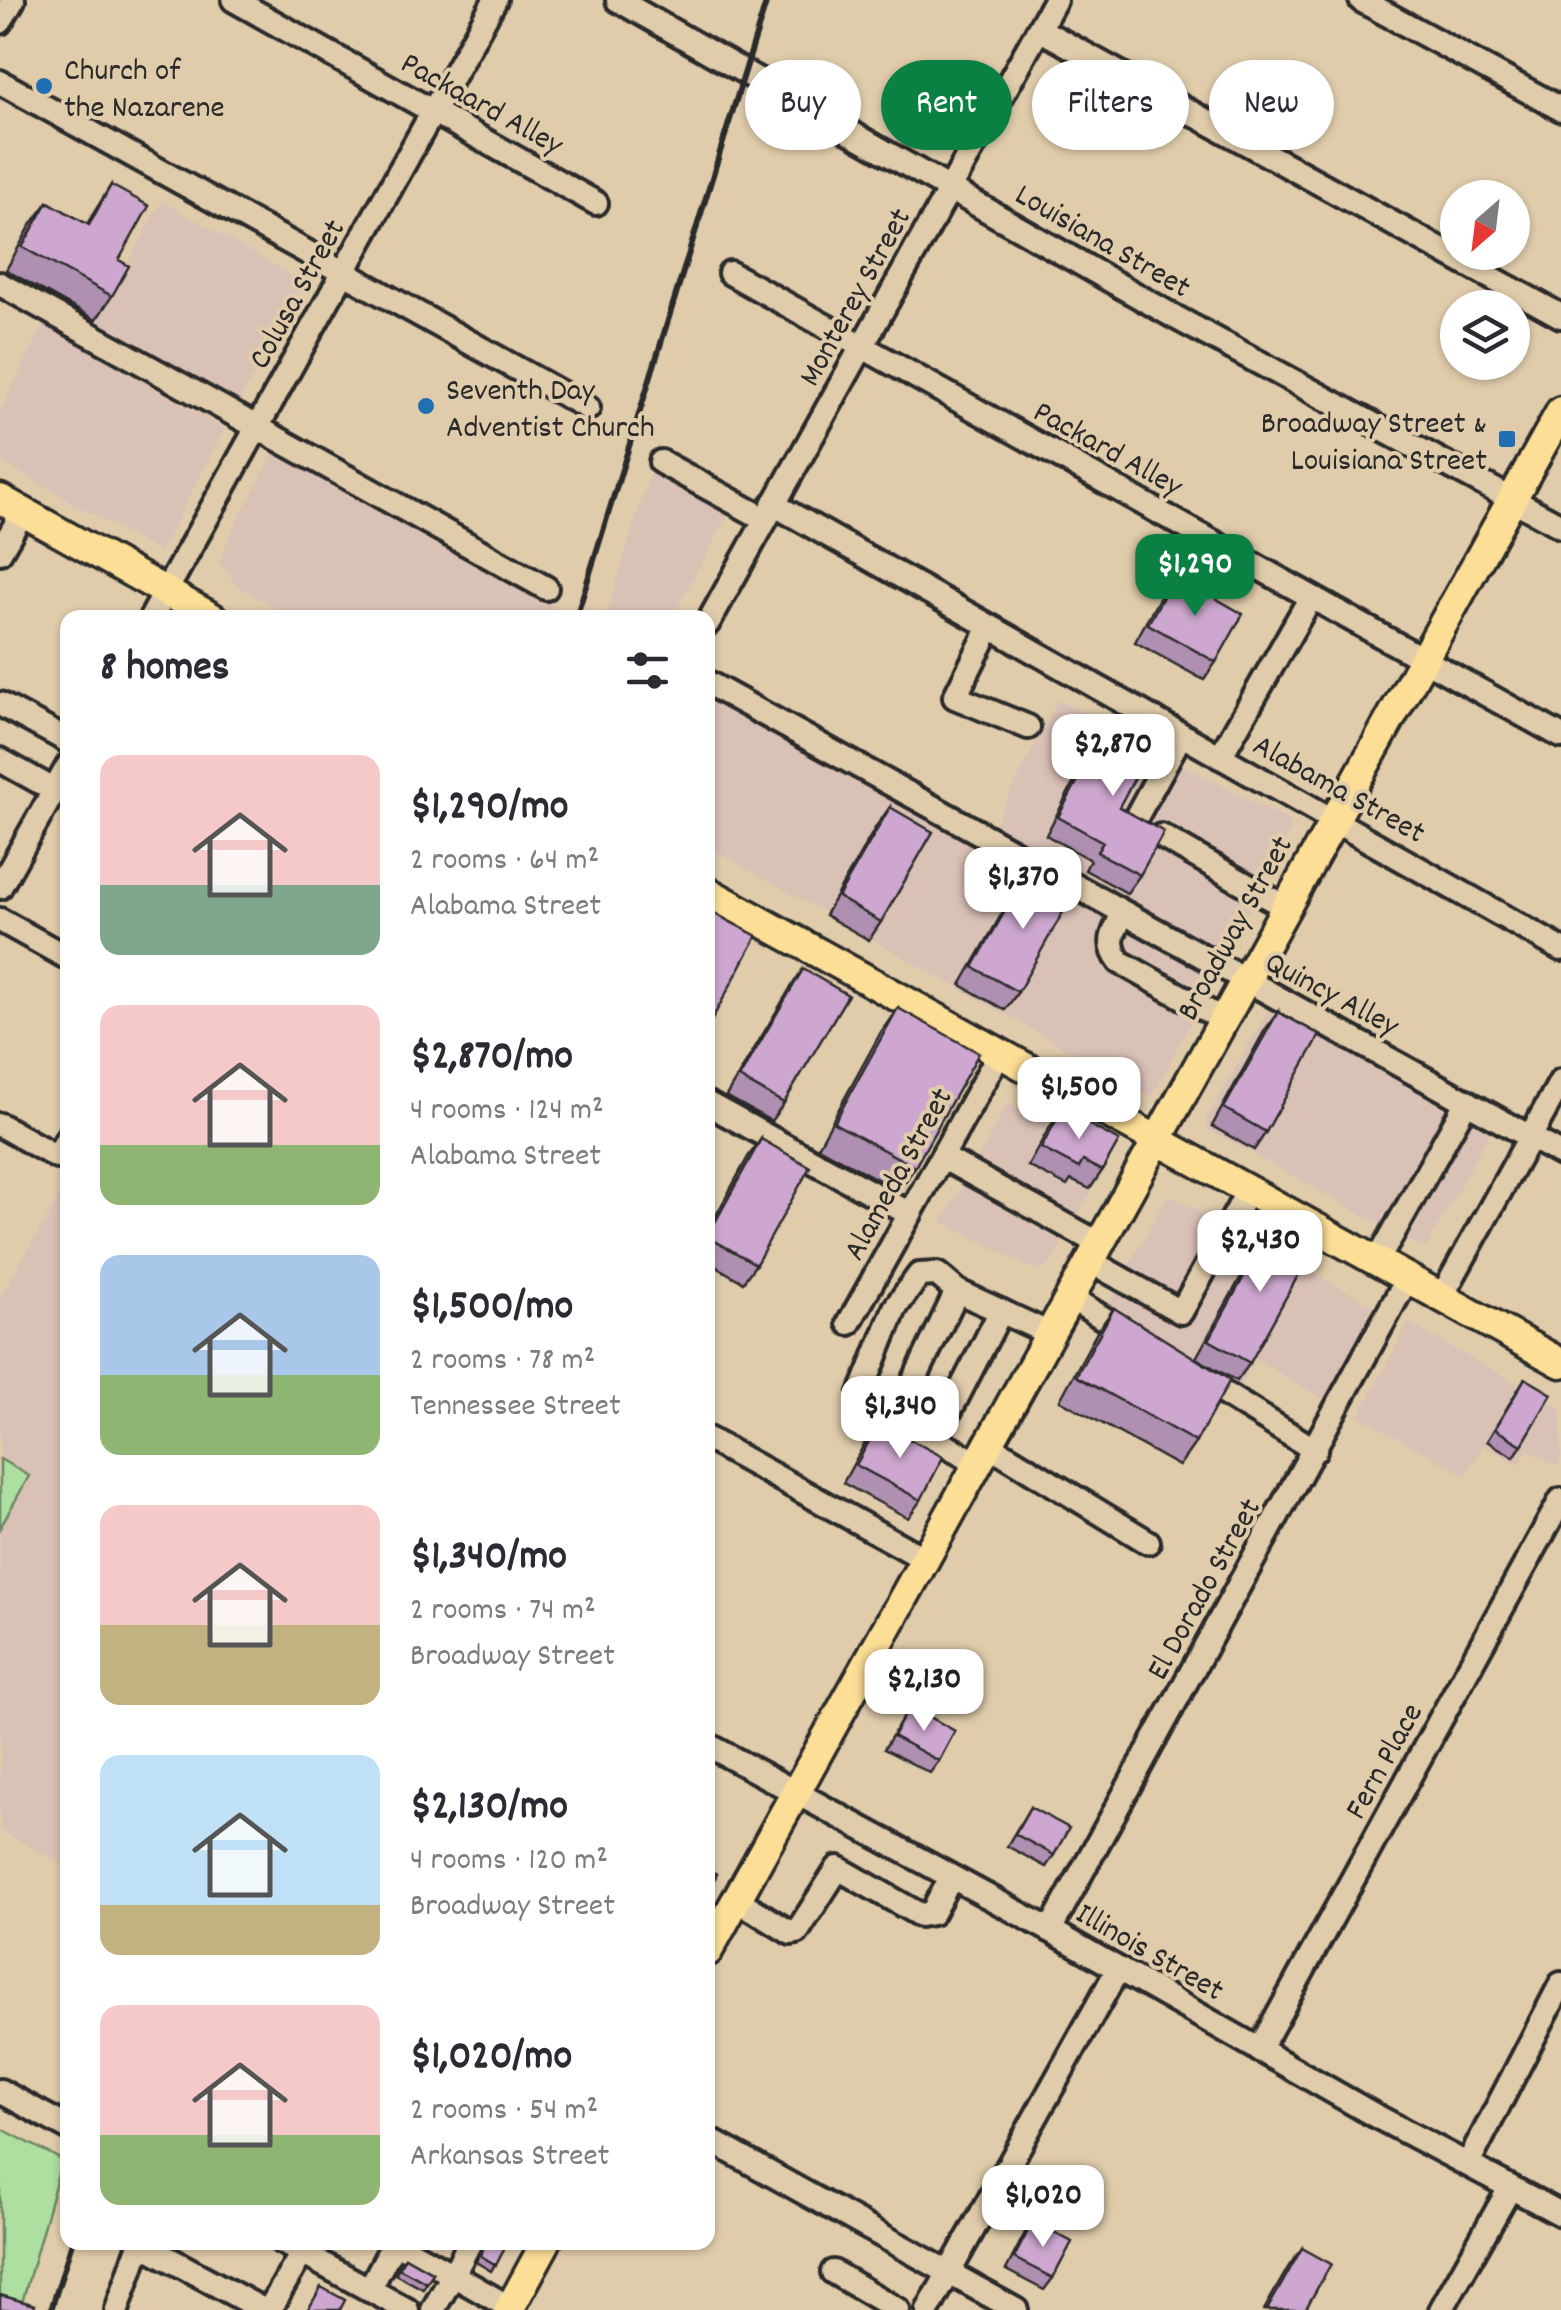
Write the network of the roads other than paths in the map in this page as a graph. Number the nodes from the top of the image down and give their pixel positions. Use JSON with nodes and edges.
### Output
{"nodes":[{"id":1,"x":13,"y":0,"type":"edge"},
{"id":2,"x":234,"y":0,"type":"edge"},
{"id":3,"x":496,"y":0,"type":"edge"},
{"id":4,"x":618,"y":0,"type":"edge"},
{"id":5,"x":1055,"y":0,"type":"edge"},
{"id":6,"x":1361,"y":0,"type":"edge"},
{"id":7,"x":0,"y":22,"type":"edge"},
{"id":8,"x":1039,"y":29,"type":"junction"},
{"id":9,"x":0,"y":82,"type":"edge"},
{"id":10,"x":1561,"y":110,"type":"edge"},
{"id":11,"x":433,"y":112,"type":"junction"},
{"id":12,"x":948,"y":187,"type":"junction"},
{"id":13,"x":596,"y":203,"type":"dead end"},
{"id":14,"x":343,"y":272,"type":"junction"},
{"id":15,"x":730,"y":274,"type":"dead end"},
{"id":16,"x":0,"y":284,"type":"edge"},
{"id":17,"x":1561,"y":316,"type":"edge"},
{"id":18,"x":864,"y":348,"type":"junction"},
{"id":19,"x":588,"y":408,"type":"dead end"},
{"id":20,"x":1561,"y":411,"type":"edge"},
{"id":21,"x":257,"y":427,"type":"junction"},
{"id":22,"x":661,"y":462,"type":"dead end"},
{"id":23,"x":1512,"y":499,"type":"junction"},
{"id":24,"x":12,"y":505,"type":"edge"},
{"id":25,"x":769,"y":512,"type":"junction"},
{"id":26,"x":1561,"y":526,"type":"edge"},
{"id":27,"x":0,"y":552,"type":"edge"},
{"id":28,"x":546,"y":588,"type":"dead end"},
{"id":29,"x":166,"y":591,"type":"junction"},
{"id":30,"x":1310,"y":597,"type":"junction"},
{"id":31,"x":155,"y":610,"type":"edge"},
{"id":32,"x":200,"y":610,"type":"edge"},
{"id":33,"x":715,"y":610,"type":"edge"},
{"id":34,"x":990,"y":627,"type":"junction"},
{"id":35,"x":1422,"y":659,"type":"junction"},
{"id":36,"x":715,"y":687,"type":"edge"},
{"id":37,"x":0,"y":704,"type":"edge"},
{"id":38,"x":1028,"y":726,"type":"dead end"},
{"id":39,"x":1182,"y":735,"type":"junction"},
{"id":40,"x":1561,"y":736,"type":"edge"},
{"id":41,"x":60,"y":737,"type":"edge"},
{"id":42,"x":1220,"y":756,"type":"junction"},
{"id":43,"x":0,"y":760,"type":"edge"},
{"id":44,"x":60,"y":780,"type":"edge"},
{"id":45,"x":54,"y":790,"type":"junction"},
{"id":46,"x":1332,"y":820,"type":"junction"},
{"id":47,"x":1134,"y":821,"type":"edge"},
{"id":48,"x":1161,"y":836,"type":"edge"},
{"id":49,"x":0,"y":888,"type":"edge"},
{"id":50,"x":715,"y":896,"type":"edge"},
{"id":51,"x":1285,"y":907,"type":"junction"},
{"id":52,"x":1122,"y":914,"type":"junction"},
{"id":53,"x":0,"y":920,"type":"edge"},
{"id":54,"x":1561,"y":949,"type":"edge"},
{"id":55,"x":60,"y":954,"type":"edge"},
{"id":56,"x":1243,"y":981,"type":"junction"},
{"id":57,"x":1222,"y":1019,"type":"junction"},
{"id":58,"x":999,"y":1054,"type":"junction"},
{"id":59,"x":1561,"y":1081,"type":"edge"},
{"id":60,"x":1467,"y":1101,"type":"junction"},
{"id":61,"x":715,"y":1108,"type":"edge"},
{"id":62,"x":0,"y":1125,"type":"edge"},
{"id":63,"x":1531,"y":1135,"type":"junction"},
{"id":64,"x":1155,"y":1140,"type":"junction"},
{"id":65,"x":60,"y":1150,"type":"edge"},
{"id":66,"x":1561,"y":1154,"type":"edge"},
{"id":67,"x":942,"y":1157,"type":"junction"},
{"id":68,"x":1248,"y":1191,"type":"junction"},
{"id":69,"x":910,"y":1214,"type":"junction"},
{"id":70,"x":1093,"y":1252,"type":"junction"},
{"id":71,"x":1378,"y":1260,"type":"junction"},
{"id":72,"x":1408,"y":1277,"type":"junction"},
{"id":73,"x":957,"y":1291,"type":"junction"},
{"id":74,"x":1068,"y":1296,"type":"junction"},
{"id":75,"x":1442,"y":1296,"type":"junction"},
{"id":76,"x":1001,"y":1311,"type":"junction"},
{"id":77,"x":849,"y":1323,"type":"dead end"},
{"id":78,"x":1048,"y":1332,"type":"junction"},
{"id":79,"x":1150,"y":1348,"type":"edge"},
{"id":80,"x":1561,"y":1363,"type":"edge"},
{"id":81,"x":1183,"y":1368,"type":"edge"},
{"id":82,"x":926,"y":1435,"type":"junction"},
{"id":83,"x":715,"y":1443,"type":"edge"},
{"id":84,"x":1315,"y":1450,"type":"junction"},
{"id":85,"x":981,"y":1452,"type":"junction"},
{"id":86,"x":1561,"y":1500,"type":"edge"},
{"id":87,"x":1148,"y":1542,"type":"dead end"},
{"id":88,"x":923,"y":1558,"type":"junction"},
{"id":89,"x":715,"y":1749,"type":"edge"},
{"id":90,"x":794,"y":1794,"type":"junction"},
{"id":91,"x":859,"y":1829,"type":"junction"},
{"id":92,"x":838,"y":1868,"type":"junction"},
{"id":93,"x":951,"y":1878,"type":"junction"},
{"id":94,"x":736,"y":1900,"type":"junction"},
{"id":95,"x":1050,"y":1930,"type":"junction"},
{"id":96,"x":715,"y":1938,"type":"edge"},
{"id":97,"x":1118,"y":1969,"type":"junction"},
{"id":98,"x":1561,"y":1984,"type":"edge"},
{"id":99,"x":1259,"y":2050,"type":"junction"},
{"id":100,"x":0,"y":2091,"type":"edge"},
{"id":101,"x":60,"y":2124,"type":"edge"},
{"id":102,"x":715,"y":2143,"type":"edge"},
{"id":103,"x":1468,"y":2164,"type":"junction"},
{"id":104,"x":1510,"y":2188,"type":"junction"},
{"id":105,"x":1561,"y":2214,"type":"edge"},
{"id":106,"x":144,"y":2250,"type":"edge"},
{"id":107,"x":154,"y":2250,"type":"edge"},
{"id":108,"x":291,"y":2250,"type":"edge"},
{"id":109,"x":296,"y":2250,"type":"edge"},
{"id":110,"x":465,"y":2250,"type":"edge"},
{"id":111,"x":542,"y":2250,"type":"edge"},
{"id":112,"x":392,"y":2254,"type":"edge"},
{"id":113,"x":833,"y":2272,"type":"dead end"},
{"id":114,"x":950,"y":2273,"type":"junction"},
{"id":115,"x":369,"y":2290,"type":"junction"},
{"id":116,"x":438,"y":2291,"type":"edge"},
{"id":117,"x":511,"y":2309,"type":"edge"},
{"id":118,"x":117,"y":2310,"type":"edge"},
{"id":119,"x":266,"y":2310,"type":"edge"},
{"id":120,"x":407,"y":2310,"type":"edge"},
{"id":121,"x":898,"y":2310,"type":"edge"},
{"id":122,"x":928,"y":2310,"type":"edge"},
{"id":123,"x":1016,"y":2310,"type":"edge"},
{"id":124,"x":1442,"y":2310,"type":"edge"}],
"edges":[{"from":1,"to":7,"type":"street"},
{"from":2,"to":11,"type":"street","name":"Packaard Alley"},
{"from":3,"to":11,"type":"street","name":"Colusa Street"},
{"from":4,"to":12,"type":"street","name":"Louisiana Street"},
{"from":5,"to":8,"type":"street","name":"Monterey Street"},
{"from":6,"to":10,"type":"street"},
{"from":8,"to":12,"type":"street","name":"Monterey Street"},
{"from":8,"to":17,"type":"street"},
{"from":9,"to":14,"type":"street"},
{"from":11,"to":13,"type":"street","name":"Packaard Alley"},
{"from":11,"to":14,"type":"street","name":"Colusa Street"},
{"from":12,"to":18,"type":"street","name":"Monterey Street"},
{"from":12,"to":23,"type":"street","name":"Louisiana Street"},
{"from":14,"to":19,"type":"street"},
{"from":14,"to":21,"type":"street","name":"Colusa Street"},
{"from":15,"to":18,"type":"street","name":"Packard Alley"},
{"from":16,"to":21,"type":"street"},
{"from":18,"to":25,"type":"street","name":"Monterey Street"},
{"from":18,"to":30,"type":"street","name":"Packard Alley"},
{"from":20,"to":23,"type":"main road","name":"Broadway Street"},
{"from":21,"to":28,"type":"street"},
{"from":21,"to":29,"type":"street","name":"Colusa Street"},
{"from":22,"to":25,"type":"street","name":"Alabama Street"},
{"from":23,"to":26,"type":"street","name":"Louisiana Street"},
{"from":23,"to":35,"type":"main road","name":"Broadway Street"},
{"from":24,"to":27,"type":"street"},
{"from":24,"to":29,"type":"main road"},
{"from":25,"to":33,"type":"street","name":"Monterey Street"},
{"from":25,"to":34,"type":"street","name":"Alabama Street"},
{"from":29,"to":31,"type":"street","name":"Colusa Street"},
{"from":29,"to":32,"type":"main road"},
{"from":30,"to":35,"type":"street","name":"Packard Alley"},
{"from":30,"to":42,"type":"street"},
{"from":34,"to":38,"type":"street"},
{"from":34,"to":39,"type":"street","name":"Alabama Street"},
{"from":35,"to":40,"type":"street","name":"Packard Alley"},
{"from":35,"to":46,"type":"main road","name":"Broadway Street"},
{"from":36,"to":52,"type":"street","name":"Quincy Alley"},
{"from":37,"to":41,"type":"street"},
{"from":39,"to":42,"type":"street","name":"Alabama Street"},
{"from":39,"to":47,"type":"street"},
{"from":42,"to":46,"type":"street","name":"Alabama Street"},
{"from":43,"to":45,"type":"street"},
{"from":44,"to":45,"type":"street"},
{"from":45,"to":49,"type":"street"},
{"from":46,"to":51,"type":"main road","name":"Broadway Street"},
{"from":46,"to":54,"type":"street","name":"Alabama Street"},
{"from":48,"to":51,"type":"street"},
{"from":50,"to":58,"type":"main road"},
{"from":51,"to":56,"type":"main road","name":"Broadway Street"},
{"from":52,"to":56,"type":"street","name":"Quincy Alley"},
{"from":52,"to":57,"type":"street"},
{"from":53,"to":55,"type":"street"},
{"from":56,"to":57,"type":"main road","name":"Broadway Street"},
{"from":56,"to":60,"type":"street","name":"Quincy Alley"},
{"from":57,"to":64,"type":"main road","name":"Broadway Street"},
{"from":58,"to":64,"type":"main road"},
{"from":58,"to":67,"type":"street","name":"Alameda Street"},
{"from":59,"to":63,"type":"street"},
{"from":60,"to":63,"type":"street","name":"Quincy Alley"},
{"from":60,"to":71,"type":"street"},
{"from":61,"to":69,"type":"street"},
{"from":62,"to":65,"type":"street"},
{"from":63,"to":66,"type":"street","name":"Quincy Alley"},
{"from":63,"to":75,"type":"street"},
{"from":64,"to":68,"type":"main road"},
{"from":64,"to":70,"type":"main road","name":"Broadway Street"},
{"from":67,"to":69,"type":"street","name":"Alameda Street"},
{"from":67,"to":70,"type":"street"},
{"from":68,"to":70,"type":"street"},
{"from":68,"to":71,"type":"main road"},
{"from":69,"to":77,"type":"street","name":"Alameda Street"},
{"from":70,"to":74,"type":"main road","name":"Broadway Street"},
{"from":71,"to":72,"type":"main road"},
{"from":72,"to":75,"type":"main road"},
{"from":72,"to":84,"type":"street","name":"El Dorado Street"},
{"from":73,"to":76,"type":"street"},
{"from":73,"to":82,"type":"street"},
{"from":73,"to":82,"type":"street"},
{"from":74,"to":78,"type":"main road","name":"Broadway Street"},
{"from":74,"to":79,"type":"street"},
{"from":75,"to":80,"type":"main road"},
{"from":76,"to":78,"type":"street"},
{"from":76,"to":82,"type":"street"},
{"from":78,"to":85,"type":"main road","name":"Broadway Street"},
{"from":81,"to":84,"type":"street"},
{"from":82,"to":85,"type":"street"},
{"from":83,"to":88,"type":"street"},
{"from":84,"to":95,"type":"street","name":"El Dorado Street"},
{"from":85,"to":87,"type":"street"},
{"from":85,"to":88,"type":"main road","name":"Broadway Street"},
{"from":86,"to":99,"type":"street","name":"Fern Place"},
{"from":88,"to":90,"type":"main road","name":"Broadway Street"},
{"from":89,"to":90,"type":"street","name":"Illinois Street"},
{"from":90,"to":91,"type":"street","name":"Illinois Street"},
{"from":90,"to":94,"type":"main road","name":"Broadway Street"},
{"from":91,"to":92,"type":"street"},
{"from":91,"to":93,"type":"street","name":"Illinois Street"},
{"from":92,"to":93,"type":"street"},
{"from":92,"to":94,"type":"street"},
{"from":93,"to":95,"type":"street","name":"Illinois Street"},
{"from":94,"to":96,"type":"main road","name":"Broadway Street"},
{"from":95,"to":97,"type":"street","name":"Illinois Street"},
{"from":97,"to":99,"type":"street","name":"Illinois Street"},
{"from":97,"to":114,"type":"street"},
{"from":98,"to":103,"type":"street"},
{"from":99,"to":103,"type":"street","name":"Illinois Street"},
{"from":100,"to":101,"type":"street"},
{"from":102,"to":114,"type":"street"},
{"from":103,"to":104,"type":"street","name":"Illinois Street"},
{"from":104,"to":105,"type":"street","name":"Illinois Street"},
{"from":104,"to":124,"type":"street"},
{"from":106,"to":118,"type":"street"},
{"from":107,"to":119,"type":"street"},
{"from":108,"to":119,"type":"street"},
{"from":109,"to":115,"type":"street"},
{"from":110,"to":116,"type":"street"},
{"from":111,"to":117,"type":"main road"},
{"from":112,"to":115,"type":"street"},
{"from":112,"to":116,"type":"street"},
{"from":113,"to":121,"type":"street"},
{"from":114,"to":122,"type":"street"},
{"from":114,"to":123,"type":"street"},
{"from":115,"to":120,"type":"street"},
{"from":116,"to":117,"type":"street"}]}
